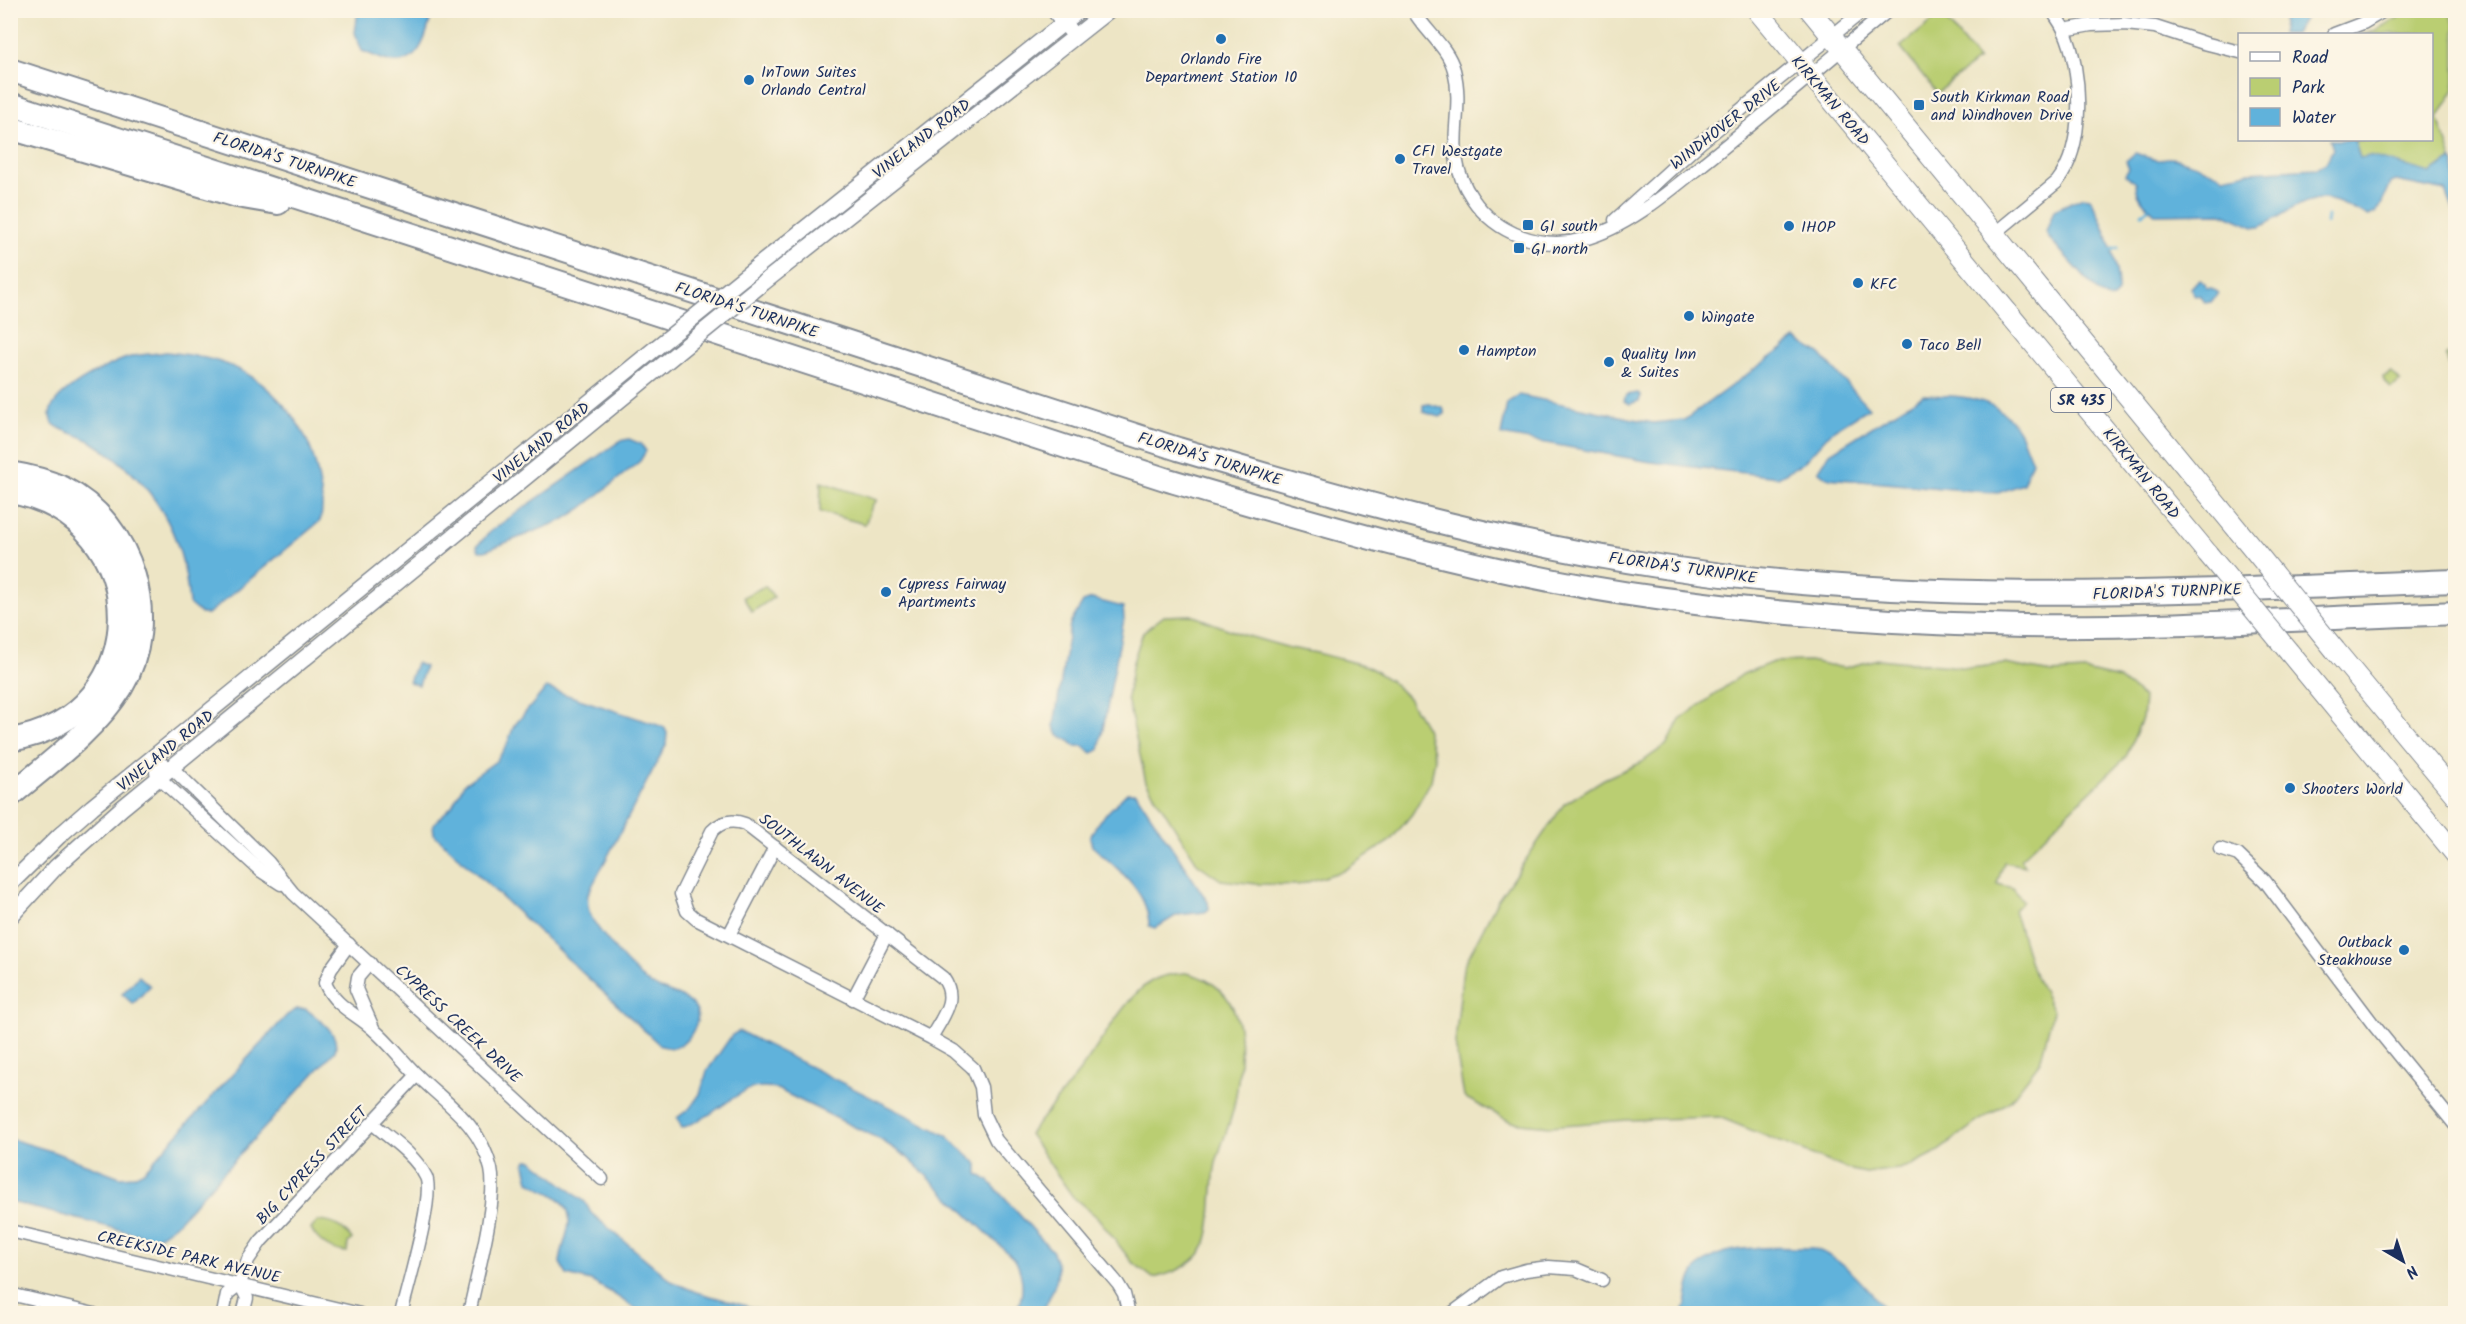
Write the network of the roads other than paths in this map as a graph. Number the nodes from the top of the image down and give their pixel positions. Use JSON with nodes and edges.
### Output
{"nodes":[{"id":1,"x":1054,"y":10,"type":"edge"},
{"id":2,"x":1080,"y":10,"type":"edge"},
{"id":3,"x":1109,"y":10,"type":"edge"},
{"id":4,"x":1757,"y":10,"type":"edge"},
{"id":5,"x":1810,"y":10,"type":"edge"},
{"id":6,"x":1864,"y":10,"type":"edge"},
{"id":7,"x":1889,"y":10,"type":"edge"},
{"id":8,"x":2052,"y":10,"type":"edge"},
{"id":9,"x":2385,"y":10,"type":"edge"},
{"id":10,"x":1413,"y":13,"type":"edge"},
{"id":11,"x":1064,"y":23,"type":"junction"},
{"id":12,"x":2064,"y":30,"type":"junction"},
{"id":13,"x":2337,"y":33,"type":"edge"},
{"id":14,"x":1076,"y":37,"type":"junction"},
{"id":15,"x":1837,"y":43,"type":"junction"},
{"id":16,"x":2238,"y":52,"type":"edge"},
{"id":17,"x":10,"y":64,"type":"edge"},
{"id":18,"x":1805,"y":69,"type":"junction"},
{"id":19,"x":10,"y":70,"type":"edge"},
{"id":20,"x":40,"y":79,"type":"junction"},
{"id":21,"x":10,"y":104,"type":"edge"},
{"id":22,"x":10,"y":128,"type":"edge"},
{"id":23,"x":1683,"y":159,"type":"junction"},
{"id":24,"x":1693,"y":172,"type":"junction"},
{"id":25,"x":359,"y":217,"type":"junction"},
{"id":26,"x":1603,"y":231,"type":"junction"},
{"id":27,"x":1994,"y":234,"type":"junction"},
{"id":28,"x":10,"y":473,"type":"edge"},
{"id":29,"x":10,"y":492,"type":"edge"},
{"id":30,"x":384,"y":570,"type":"junction"},
{"id":31,"x":2456,"y":581,"type":"edge"},
{"id":32,"x":396,"y":584,"type":"junction"},
{"id":33,"x":2456,"y":613,"type":"edge"},
{"id":34,"x":324,"y":618,"type":"junction"},
{"id":35,"x":336,"y":634,"type":"junction"},
{"id":36,"x":10,"y":740,"type":"edge"},
{"id":37,"x":151,"y":760,"type":"junction"},
{"id":38,"x":172,"y":768,"type":"junction"},
{"id":39,"x":159,"y":778,"type":"junction"},
{"id":40,"x":10,"y":796,"type":"edge"},
{"id":41,"x":2456,"y":796,"type":"edge"},
{"id":42,"x":775,"y":847,"type":"junction"},
{"id":43,"x":2220,"y":849,"type":"dead end"},
{"id":44,"x":2456,"y":855,"type":"edge"},
{"id":45,"x":10,"y":884,"type":"edge"},
{"id":46,"x":293,"y":893,"type":"junction"},
{"id":47,"x":10,"y":917,"type":"edge"},
{"id":48,"x":887,"y":934,"type":"junction"},
{"id":49,"x":729,"y":935,"type":"junction"},
{"id":50,"x":349,"y":944,"type":"junction"},
{"id":51,"x":370,"y":963,"type":"junction"},
{"id":52,"x":356,"y":989,"type":"junction"},
{"id":53,"x":853,"y":999,"type":"junction"},
{"id":54,"x":339,"y":1003,"type":"junction"},
{"id":55,"x":374,"y":1029,"type":"junction"},
{"id":56,"x":931,"y":1038,"type":"junction"},
{"id":57,"x":417,"y":1075,"type":"junction"},
{"id":58,"x":2442,"y":1108,"type":"junction"},
{"id":59,"x":2456,"y":1114,"type":"edge"},
{"id":60,"x":373,"y":1124,"type":"junction"},
{"id":61,"x":2456,"y":1126,"type":"edge"},
{"id":62,"x":602,"y":1179,"type":"dead end"},
{"id":63,"x":10,"y":1231,"type":"edge"},
{"id":64,"x":1602,"y":1280,"type":"dead end"},
{"id":65,"x":240,"y":1284,"type":"junction"},
{"id":66,"x":10,"y":1294,"type":"edge"},
{"id":67,"x":94,"y":1314,"type":"edge"},
{"id":68,"x":223,"y":1314,"type":"edge"},
{"id":69,"x":243,"y":1314,"type":"edge"},
{"id":70,"x":360,"y":1314,"type":"edge"},
{"id":71,"x":401,"y":1314,"type":"edge"},
{"id":72,"x":469,"y":1314,"type":"edge"},
{"id":73,"x":1129,"y":1314,"type":"edge"},
{"id":74,"x":1451,"y":1314,"type":"edge"}],
"edges":[{"from":1,"to":11,"type":"street"},
{"from":2,"to":11,"type":"street","name":"VINELAND ROAD"},
{"from":3,"to":14,"type":"street","name":"VINELAND ROAD"},
{"from":4,"to":18,"type":"main road","name":"KIRKMAN ROAD","number":"SR 435"},
{"from":5,"to":15,"type":"main road","number":"SR 435"},
{"from":6,"to":15,"type":"street","name":"WINDHOVER DRIVE"},
{"from":7,"to":15,"type":"street","name":"WINDHOVER DRIVE"},
{"from":8,"to":12,"type":"street"},
{"from":9,"to":13,"type":"street"},
{"from":10,"to":26,"type":"street","name":"WINDHOVER DRIVE"},
{"from":11,"to":14,"type":"street"},
{"from":11,"to":30,"type":"street","name":"VINELAND ROAD","bridge":true},
{"from":12,"to":16,"type":"street"},
{"from":12,"to":27,"type":"street"},
{"from":14,"to":32,"type":"street","name":"VINELAND ROAD","bridge":true},
{"from":15,"to":18,"type":"street","name":"WINDHOVER DRIVE"},
{"from":15,"to":18,"type":"street","name":"WINDHOVER DRIVE"},
{"from":15,"to":27,"type":"main road","number":"SR 435"},
{"from":17,"to":20,"type":"highway"},
{"from":18,"to":23,"type":"street","name":"WINDHOVER DRIVE"},
{"from":18,"to":24,"type":"street","name":"WINDHOVER DRIVE"},
{"from":18,"to":44,"type":"main road","name":"KIRKMAN ROAD","number":"SR 435","bridge":true},
{"from":19,"to":20,"type":"highway","name":"FLORIDA'S TURNPIKE"},
{"from":20,"to":31,"type":"highway","name":"FLORIDA'S TURNPIKE"},
{"from":21,"to":25,"type":"highway","name":"FLORIDA'S TURNPIKE"},
{"from":22,"to":25,"type":"highway"},
{"from":23,"to":24,"type":"street"},
{"from":23,"to":26,"type":"street","name":"WINDHOVER DRIVE"},
{"from":24,"to":26,"type":"street","name":"WINDHOVER DRIVE"},
{"from":25,"to":33,"type":"highway","name":"FLORIDA'S TURNPIKE"},
{"from":27,"to":41,"type":"main road","number":"SR 435","bridge":true},
{"from":28,"to":40,"type":"highway"},
{"from":29,"to":36,"type":"highway"},
{"from":30,"to":32,"type":"street"},
{"from":30,"to":34,"type":"street","name":"VINELAND ROAD"},
{"from":32,"to":35,"type":"street","name":"VINELAND ROAD"},
{"from":34,"to":35,"type":"street"},
{"from":34,"to":37,"type":"street","name":"VINELAND ROAD"},
{"from":35,"to":38,"type":"street","name":"VINELAND ROAD"},
{"from":37,"to":38,"type":"street","name":"CYPRESS CREEK DRIVE"},
{"from":37,"to":39,"type":"street","name":"CYPRESS CREEK DRIVE"},
{"from":37,"to":45,"type":"street","name":"VINELAND ROAD"},
{"from":38,"to":39,"type":"street","name":"VINELAND ROAD"},
{"from":38,"to":46,"type":"street","name":"CYPRESS CREEK DRIVE"},
{"from":39,"to":46,"type":"street","name":"CYPRESS CREEK DRIVE"},
{"from":39,"to":47,"type":"street","name":"VINELAND ROAD"},
{"from":42,"to":48,"type":"street","name":"SOUTHLAWN AVENUE"},
{"from":42,"to":49,"type":"street"},
{"from":42,"to":49,"type":"street","name":"SOUTHLAWN AVENUE"},
{"from":43,"to":58,"type":"street"},
{"from":46,"to":50,"type":"street","name":"CYPRESS CREEK DRIVE"},
{"from":48,"to":53,"type":"street"},
{"from":48,"to":56,"type":"street","name":"SOUTHLAWN AVENUE"},
{"from":49,"to":53,"type":"street","name":"SOUTHLAWN AVENUE"},
{"from":50,"to":51,"type":"street","name":"CYPRESS CREEK DRIVE"},
{"from":50,"to":54,"type":"street"},
{"from":51,"to":52,"type":"street"},
{"from":51,"to":62,"type":"street","name":"CYPRESS CREEK DRIVE"},
{"from":52,"to":54,"type":"street"},
{"from":52,"to":55,"type":"street"},
{"from":53,"to":56,"type":"street","name":"SOUTHLAWN AVENUE"},
{"from":54,"to":55,"type":"street"},
{"from":55,"to":57,"type":"street"},
{"from":56,"to":73,"type":"street","name":"SOUTHLAWN AVENUE"},
{"from":57,"to":60,"type":"street","name":"BIG CYPRESS STREET"},
{"from":57,"to":72,"type":"street"},
{"from":58,"to":59,"type":"street"},
{"from":58,"to":61,"type":"street"},
{"from":60,"to":65,"type":"street","name":"BIG CYPRESS STREET"},
{"from":60,"to":71,"type":"street"},
{"from":63,"to":65,"type":"street","name":"CREEKSIDE PARK AVENUE"},
{"from":64,"to":74,"type":"street"},
{"from":65,"to":68,"type":"street","name":"BIG CYPRESS STREET"},
{"from":65,"to":69,"type":"street","name":"BIG CYPRESS STREET"},
{"from":65,"to":70,"type":"street","name":"CREEKSIDE PARK AVENUE"},
{"from":66,"to":67,"type":"street"}]}
